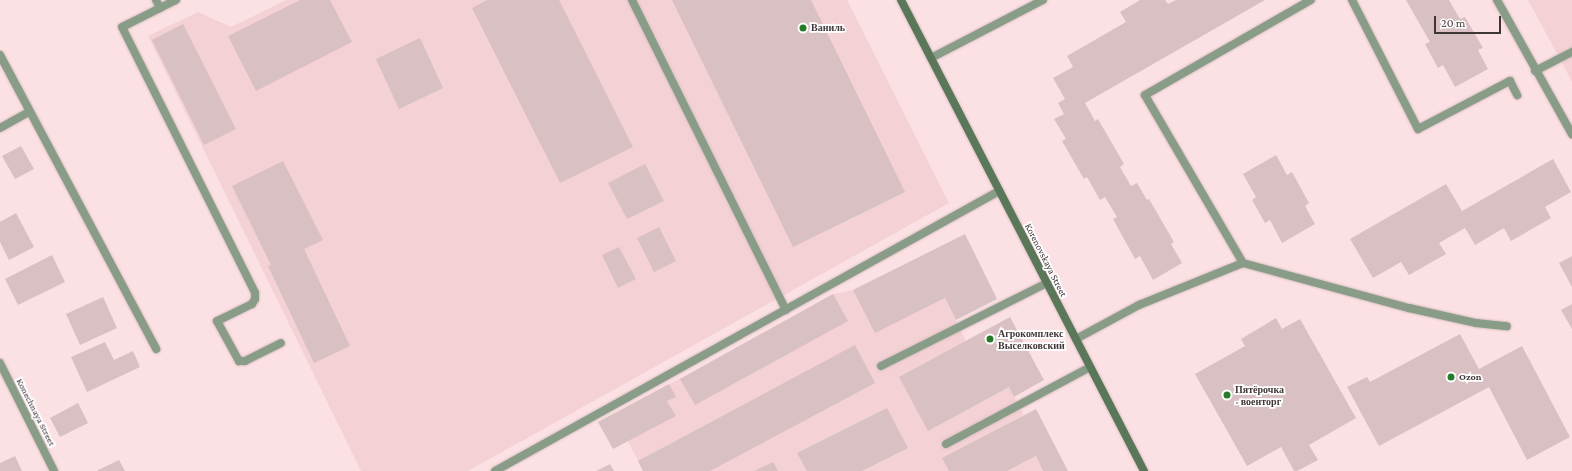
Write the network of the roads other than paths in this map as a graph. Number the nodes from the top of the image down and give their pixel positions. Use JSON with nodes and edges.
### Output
{"nodes":[{"id":1,"x":156,"y":0,"type":"edge"},
{"id":2,"x":176,"y":0,"type":"edge"},
{"id":3,"x":632,"y":0,"type":"edge"},
{"id":4,"x":901,"y":0,"type":"edge"},
{"id":5,"x":1043,"y":0,"type":"edge"},
{"id":6,"x":1311,"y":0,"type":"edge"},
{"id":7,"x":1352,"y":0,"type":"edge"},
{"id":8,"x":1497,"y":0,"type":"edge"},
{"id":9,"x":160,"y":8,"type":"junction"},
{"id":10,"x":1572,"y":52,"type":"edge"},
{"id":11,"x":0,"y":55,"type":"edge"},
{"id":12,"x":931,"y":58,"type":"junction"},
{"id":13,"x":1535,"y":71,"type":"junction"},
{"id":14,"x":1517,"y":95,"type":"dead end"},
{"id":15,"x":29,"y":112,"type":"junction"},
{"id":16,"x":0,"y":128,"type":"edge"},
{"id":17,"x":1572,"y":134,"type":"edge"},
{"id":18,"x":999,"y":191,"type":"junction"},
{"id":19,"x":1243,"y":263,"type":"junction"},
{"id":20,"x":1047,"y":283,"type":"junction"},
{"id":21,"x":786,"y":310,"type":"junction"},
{"id":22,"x":1507,"y":326,"type":"dead end"},
{"id":23,"x":1076,"y":339,"type":"junction"},
{"id":24,"x":281,"y":343,"type":"dead end"},
{"id":25,"x":156,"y":349,"type":"dead end"},
{"id":26,"x":0,"y":363,"type":"edge"},
{"id":27,"x":881,"y":366,"type":"dead end"},
{"id":28,"x":1090,"y":367,"type":"junction"},
{"id":29,"x":946,"y":444,"type":"dead end"},
{"id":30,"x":54,"y":471,"type":"edge"},
{"id":31,"x":496,"y":471,"type":"edge"},
{"id":32,"x":1144,"y":471,"type":"edge"}],
"edges":[{"from":1,"to":9,"type":"street"},
{"from":2,"to":9,"type":"street"},
{"from":3,"to":21,"type":"street"},
{"from":4,"to":12,"type":"street","name":"Korenovskaya Street"},
{"from":5,"to":12,"type":"street"},
{"from":6,"to":19,"type":"street"},
{"from":7,"to":14,"type":"street"},
{"from":8,"to":13,"type":"street"},
{"from":9,"to":24,"type":"street"},
{"from":10,"to":13,"type":"street"},
{"from":11,"to":15,"type":"street"},
{"from":12,"to":18,"type":"street","name":"Korenovskaya Street"},
{"from":13,"to":17,"type":"street"},
{"from":15,"to":16,"type":"street"},
{"from":15,"to":25,"type":"street"},
{"from":18,"to":20,"type":"street","name":"Korenovskaya Street"},
{"from":18,"to":21,"type":"street"},
{"from":19,"to":22,"type":"street"},
{"from":19,"to":23,"type":"street"},
{"from":20,"to":23,"type":"street","name":"Korenovskaya Street"},
{"from":20,"to":27,"type":"street"},
{"from":21,"to":31,"type":"street"},
{"from":23,"to":28,"type":"street","name":"Korenovskaya Street"},
{"from":26,"to":30,"type":"street","name":"Konechnaya Street"},
{"from":28,"to":29,"type":"street"},
{"from":28,"to":32,"type":"street","name":"Korenovskaya Street"}]}
